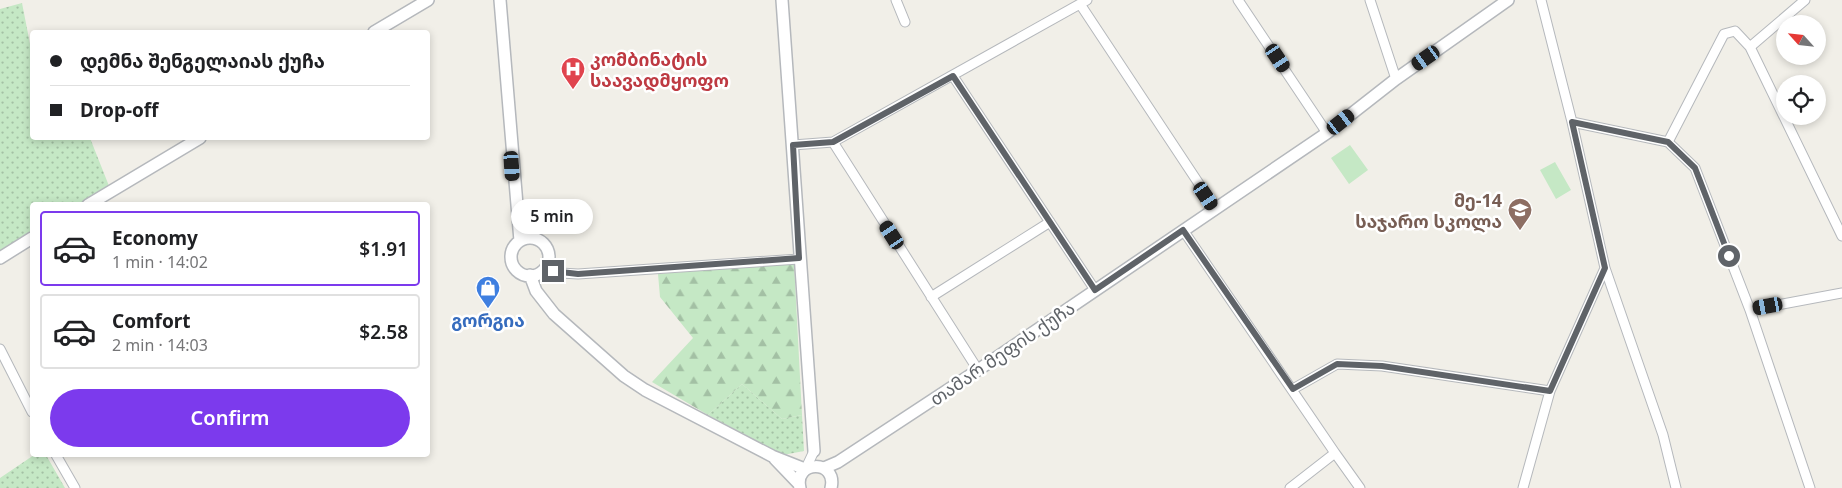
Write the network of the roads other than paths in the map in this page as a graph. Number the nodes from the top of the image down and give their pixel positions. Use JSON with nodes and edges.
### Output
{"nodes":[{"id":1,"x":428,"y":0,"type":"edge"},
{"id":2,"x":500,"y":0,"type":"edge"},
{"id":3,"x":782,"y":0,"type":"edge"},
{"id":4,"x":896,"y":0,"type":"edge"},
{"id":5,"x":1238,"y":0,"type":"edge"},
{"id":6,"x":1370,"y":0,"type":"edge"},
{"id":7,"x":1508,"y":0,"type":"edge"},
{"id":8,"x":1541,"y":0,"type":"edge"},
{"id":9,"x":1805,"y":0,"type":"edge"},
{"id":10,"x":1084,"y":2,"type":"edge"},
{"id":11,"x":904,"y":22,"type":"dead end"},
{"id":12,"x":377,"y":30,"type":"edge"},
{"id":13,"x":1750,"y":47,"type":"junction"},
{"id":14,"x":953,"y":76,"type":"junction"},
{"id":15,"x":1396,"y":79,"type":"junction"},
{"id":16,"x":1572,"y":122,"type":"junction"},
{"id":17,"x":1327,"y":133,"type":"junction"},
{"id":18,"x":197,"y":140,"type":"edge"},
{"id":19,"x":833,"y":142,"type":"junction"},
{"id":20,"x":1668,"y":142,"type":"junction"},
{"id":21,"x":793,"y":145,"type":"junction"},
{"id":22,"x":93,"y":202,"type":"edge"},
{"id":23,"x":1215,"y":208,"type":"junction"},
{"id":24,"x":1050,"y":222,"type":"junction"},
{"id":25,"x":1183,"y":230,"type":"junction"},
{"id":26,"x":1842,"y":236,"type":"edge"},
{"id":27,"x":30,"y":239,"type":"edge"},
{"id":28,"x":520,"y":241,"type":"junction"},
{"id":29,"x":0,"y":258,"type":"edge"},
{"id":30,"x":799,"y":258,"type":"junction"},
{"id":31,"x":546,"y":266,"type":"junction"},
{"id":32,"x":1605,"y":268,"type":"junction"},
{"id":33,"x":530,"y":276,"type":"junction"},
{"id":34,"x":1095,"y":290,"type":"junction"},
{"id":35,"x":1842,"y":293,"type":"edge"},
{"id":36,"x":932,"y":297,"type":"junction"},
{"id":37,"x":1750,"y":310,"type":"junction"},
{"id":38,"x":0,"y":349,"type":"edge"},
{"id":39,"x":978,"y":370,"type":"junction"},
{"id":40,"x":1293,"y":389,"type":"junction"},
{"id":41,"x":1550,"y":391,"type":"junction"},
{"id":42,"x":30,"y":408,"type":"edge"},
{"id":43,"x":814,"y":450,"type":"junction"},
{"id":44,"x":1335,"y":453,"type":"junction"},
{"id":45,"x":772,"y":456,"type":"junction"},
{"id":46,"x":57,"y":457,"type":"edge"},
{"id":47,"x":838,"y":462,"type":"junction"},
{"id":48,"x":823,"y":467,"type":"junction"},
{"id":49,"x":806,"y":469,"type":"junction"},
{"id":50,"x":800,"y":486,"type":"edge"},
{"id":51,"x":831,"y":486,"type":"edge"},
{"id":52,"x":74,"y":488,"type":"edge"},
{"id":53,"x":1290,"y":488,"type":"edge"},
{"id":54,"x":1360,"y":488,"type":"edge"},
{"id":55,"x":1523,"y":488,"type":"edge"},
{"id":56,"x":1676,"y":488,"type":"edge"},
{"id":57,"x":1810,"y":488,"type":"edge"}],
"edges":[{"from":1,"to":12,"type":"street"},
{"from":2,"to":28,"type":"street"},
{"from":3,"to":21,"type":"street"},
{"from":4,"to":11,"type":"street"},
{"from":5,"to":17,"type":"street"},
{"from":6,"to":15,"type":"street"},
{"from":7,"to":15,"type":"street","name":"თამარ მეფის ქუჩა"},
{"from":8,"to":16,"type":"street"},
{"from":9,"to":13,"type":"street"},
{"from":10,"to":14,"type":"street"},
{"from":10,"to":23,"type":"street"},
{"from":13,"to":20,"type":"street"},
{"from":13,"to":26,"type":"street"},
{"from":14,"to":19,"type":"street"},
{"from":14,"to":24,"type":"street"},
{"from":15,"to":17,"type":"street","name":"თამარ მეფის ქუჩა"},
{"from":16,"to":20,"type":"street"},
{"from":16,"to":32,"type":"street"},
{"from":17,"to":23,"type":"street","name":"თამარ მეფის ქუჩა"},
{"from":18,"to":22,"type":"street"},
{"from":19,"to":21,"type":"street"},
{"from":19,"to":36,"type":"street"},
{"from":20,"to":37,"type":"street"},
{"from":21,"to":30,"type":"street"},
{"from":23,"to":25,"type":"street","name":"თამარ მეფის ქუჩა"},
{"from":24,"to":34,"type":"street"},
{"from":24,"to":36,"type":"street"},
{"from":25,"to":34,"type":"street","name":"თამარ მეფის ქუჩა"},
{"from":25,"to":40,"type":"street"},
{"from":27,"to":29,"type":"street"},
{"from":28,"to":31,"type":"street"},
{"from":28,"to":33,"type":"street"},
{"from":30,"to":31,"type":"street"},
{"from":30,"to":43,"type":"street"},
{"from":31,"to":33,"type":"street"},
{"from":32,"to":41,"type":"street"},
{"from":32,"to":56,"type":"street"},
{"from":33,"to":45,"type":"street"},
{"from":34,"to":39,"type":"street","name":"თამარ მეფის ქუჩა"},
{"from":35,"to":37,"type":"street"},
{"from":36,"to":39,"type":"street"},
{"from":37,"to":57,"type":"street"},
{"from":38,"to":42,"type":"street"},
{"from":39,"to":47,"type":"street","name":"თამარ მეფის ქუჩა"},
{"from":40,"to":41,"type":"street"},
{"from":40,"to":44,"type":"street"},
{"from":41,"to":55,"type":"street"},
{"from":43,"to":48,"type":"street"},
{"from":43,"to":49,"type":"street"},
{"from":44,"to":53,"type":"street"},
{"from":44,"to":54,"type":"street"},
{"from":45,"to":49,"type":"street"},
{"from":45,"to":50,"type":"street"},
{"from":46,"to":52,"type":"street"},
{"from":47,"to":48,"type":"street","name":"თამარ მეფის ქუჩა"},
{"from":47,"to":51,"type":"street"},
{"from":48,"to":49,"type":"street","name":"თამარ მეფის ქუჩა"},
{"from":48,"to":51,"type":"street"},
{"from":49,"to":50,"type":"street"}]}
